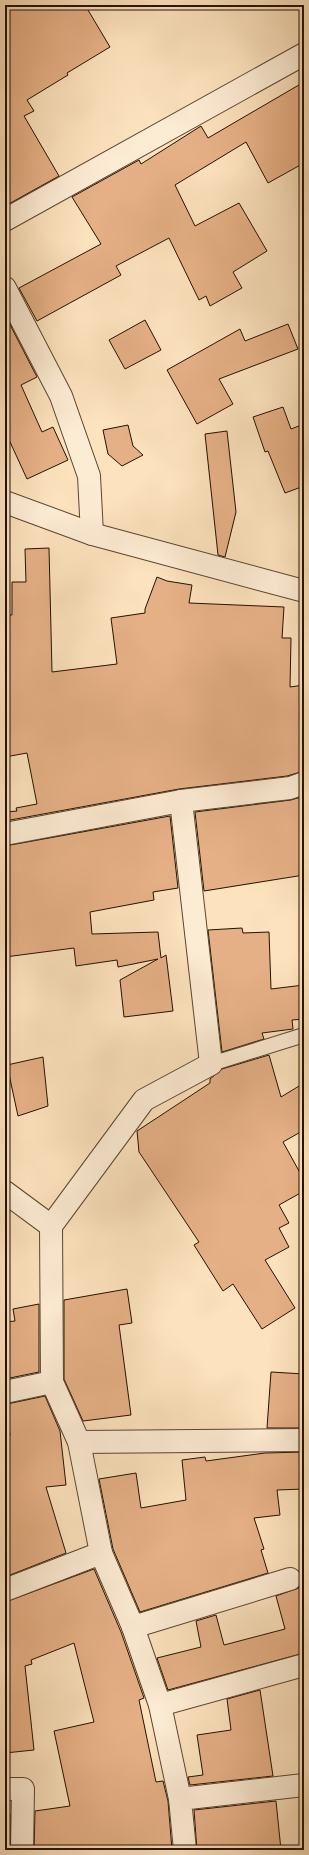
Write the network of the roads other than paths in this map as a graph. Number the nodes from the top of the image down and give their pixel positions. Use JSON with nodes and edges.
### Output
{"nodes":[{"id":1,"x":304,"y":54,"type":"edge"},
{"id":2,"x":5,"y":220,"type":"edge"},
{"id":3,"x":5,"y":288,"type":"edge"},
{"id":4,"x":5,"y":502,"type":"edge"},
{"id":5,"x":92,"y":534,"type":"junction"},
{"id":6,"x":304,"y":591,"type":"edge"},
{"id":7,"x":304,"y":783,"type":"edge"},
{"id":8,"x":181,"y":802,"type":"junction"},
{"id":9,"x":5,"y":834,"type":"edge"},
{"id":10,"x":304,"y":1035,"type":"edge"},
{"id":11,"x":211,"y":1064,"type":"junction"},
{"id":12,"x":5,"y":1192,"type":"edge"},
{"id":13,"x":51,"y":1226,"type":"junction"},
{"id":14,"x":52,"y":1382,"type":"junction"},
{"id":15,"x":5,"y":1392,"type":"edge"},
{"id":16,"x":304,"y":1440,"type":"edge"},
{"id":17,"x":79,"y":1442,"type":"junction"},
{"id":18,"x":101,"y":1553,"type":"junction"},
{"id":19,"x":290,"y":1579,"type":"dead end"},
{"id":20,"x":5,"y":1590,"type":"edge"},
{"id":21,"x":133,"y":1627,"type":"junction"},
{"id":22,"x":304,"y":1665,"type":"edge"},
{"id":23,"x":160,"y":1705,"type":"junction"},
{"id":24,"x":304,"y":1785,"type":"edge"},
{"id":25,"x":5,"y":1789,"type":"edge"},
{"id":26,"x":180,"y":1799,"type":"junction"},
{"id":27,"x":22,"y":1850,"type":"edge"},
{"id":28,"x":184,"y":1850,"type":"edge"}],
"edges":[{"from":1,"to":2,"type":"street"},
{"from":3,"to":5,"type":"street"},
{"from":4,"to":5,"type":"street"},
{"from":5,"to":6,"type":"street"},
{"from":7,"to":8,"type":"street"},
{"from":8,"to":9,"type":"street"},
{"from":8,"to":11,"type":"street"},
{"from":10,"to":11,"type":"lane"},
{"from":11,"to":13,"type":"street"},
{"from":12,"to":13,"type":"street"},
{"from":13,"to":14,"type":"street"},
{"from":14,"to":15,"type":"street"},
{"from":14,"to":17,"type":"street"},
{"from":16,"to":17,"type":"street"},
{"from":17,"to":18,"type":"street"},
{"from":18,"to":20,"type":"street"},
{"from":18,"to":21,"type":"street"},
{"from":19,"to":21,"type":"street"},
{"from":21,"to":23,"type":"street"},
{"from":22,"to":23,"type":"street"},
{"from":23,"to":26,"type":"street"},
{"from":24,"to":26,"type":"street"},
{"from":25,"to":27,"type":"street"},
{"from":26,"to":28,"type":"street"}]}
